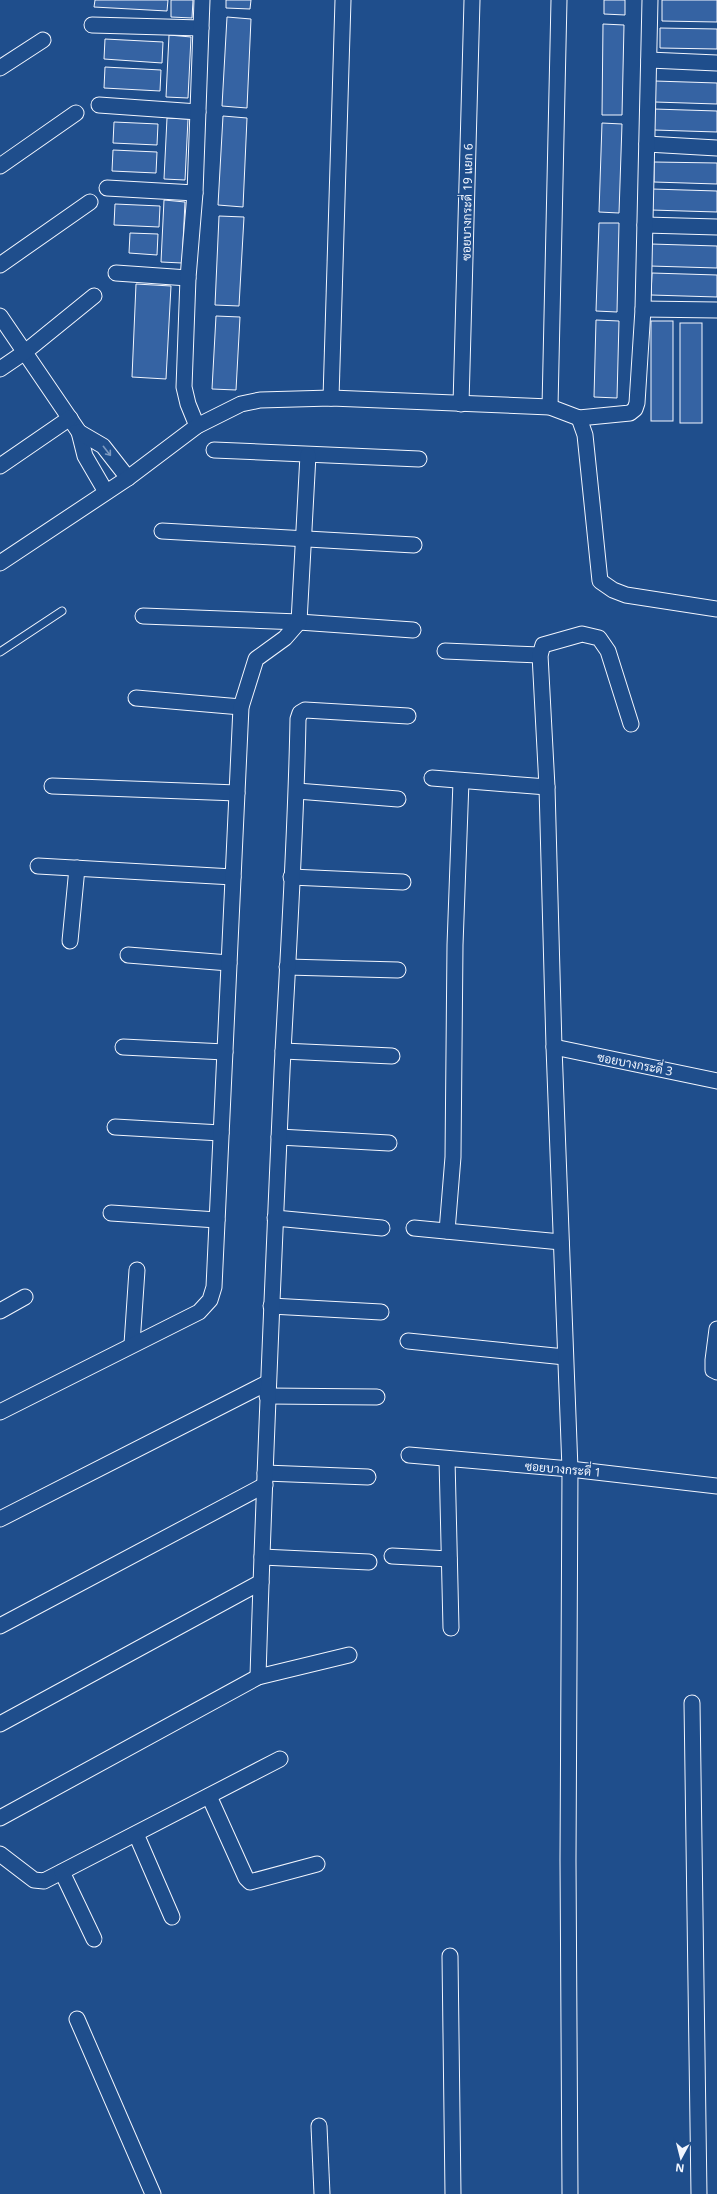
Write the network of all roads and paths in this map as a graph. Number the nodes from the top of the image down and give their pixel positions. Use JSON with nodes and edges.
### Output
{"nodes":[{"id":1,"x":202,"y":0,"type":"edge"},
{"id":2,"x":343,"y":0,"type":"edge"},
{"id":3,"x":472,"y":0,"type":"edge"},
{"id":4,"x":559,"y":0,"type":"edge"},
{"id":5,"x":650,"y":0,"type":"edge"},
{"id":6,"x":92,"y":24,"type":"dead end"},
{"id":7,"x":201,"y":28,"type":"junction"},
{"id":8,"x":43,"y":40,"type":"dead end"},
{"id":9,"x":649,"y":60,"type":"junction"},
{"id":10,"x":717,"y":63,"type":"edge"},
{"id":11,"x":0,"y":68,"type":"edge"},
{"id":12,"x":99,"y":105,"type":"dead end"},
{"id":13,"x":198,"y":112,"type":"junction"},
{"id":14,"x":76,"y":113,"type":"dead end"},
{"id":15,"x":647,"y":144,"type":"junction"},
{"id":16,"x":717,"y":148,"type":"edge"},
{"id":17,"x":0,"y":166,"type":"edge"},
{"id":18,"x":107,"y":188,"type":"dead end"},
{"id":19,"x":195,"y":193,"type":"junction"},
{"id":20,"x":90,"y":202,"type":"dead end"},
{"id":21,"x":645,"y":225,"type":"junction"},
{"id":22,"x":717,"y":226,"type":"edge"},
{"id":23,"x":0,"y":265,"type":"edge"},
{"id":24,"x":116,"y":273,"type":"dead end"},
{"id":25,"x":188,"y":278,"type":"junction"},
{"id":26,"x":94,"y":296,"type":"dead end"},
{"id":27,"x":643,"y":308,"type":"junction"},
{"id":28,"x":717,"y":310,"type":"edge"},
{"id":29,"x":0,"y":316,"type":"edge"},
{"id":30,"x":25,"y":352,"type":"junction"},
{"id":31,"x":0,"y":369,"type":"edge"},
{"id":32,"x":331,"y":398,"type":"junction"},
{"id":33,"x":461,"y":404,"type":"junction"},
{"id":34,"x":550,"y":408,"type":"junction"},
{"id":35,"x":70,"y":418,"type":"junction"},
{"id":36,"x":579,"y":418,"type":"junction"},
{"id":37,"x":197,"y":426,"type":"junction"},
{"id":38,"x":79,"y":432,"type":"junction"},
{"id":39,"x":214,"y":450,"type":"dead end"},
{"id":40,"x":308,"y":454,"type":"junction"},
{"id":41,"x":419,"y":459,"type":"dead end"},
{"id":42,"x":0,"y":466,"type":"edge"},
{"id":43,"x":128,"y":478,"type":"junction"},
{"id":44,"x":106,"y":492,"type":"junction"},
{"id":45,"x":162,"y":531,"type":"dead end"},
{"id":46,"x":303,"y":538,"type":"junction"},
{"id":47,"x":414,"y":545,"type":"dead end"},
{"id":48,"x":0,"y":563,"type":"edge"},
{"id":49,"x":717,"y":609,"type":"edge"},
{"id":50,"x":62,"y":611,"type":"dead end"},
{"id":51,"x":143,"y":616,"type":"dead end"},
{"id":52,"x":299,"y":622,"type":"junction"},
{"id":53,"x":414,"y":630,"type":"dead end"},
{"id":54,"x":445,"y":651,"type":"dead end"},
{"id":55,"x":0,"y":652,"type":"edge"},
{"id":56,"x":540,"y":656,"type":"junction"},
{"id":57,"x":136,"y":698,"type":"dead end"},
{"id":58,"x":241,"y":707,"type":"junction"},
{"id":59,"x":408,"y":716,"type":"dead end"},
{"id":60,"x":631,"y":724,"type":"dead end"},
{"id":61,"x":432,"y":778,"type":"dead end"},
{"id":62,"x":461,"y":781,"type":"junction"},
{"id":63,"x":52,"y":786,"type":"dead end"},
{"id":64,"x":547,"y":787,"type":"junction"},
{"id":65,"x":297,"y":791,"type":"junction"},
{"id":66,"x":237,"y":793,"type":"junction"},
{"id":67,"x":398,"y":799,"type":"dead end"},
{"id":68,"x":38,"y":866,"type":"dead end"},
{"id":69,"x":77,"y":868,"type":"junction"},
{"id":70,"x":233,"y":877,"type":"junction"},
{"id":71,"x":291,"y":878,"type":"junction"},
{"id":72,"x":403,"y":882,"type":"dead end"},
{"id":73,"x":70,"y":941,"type":"dead end"},
{"id":74,"x":128,"y":955,"type":"dead end"},
{"id":75,"x":229,"y":962,"type":"junction"},
{"id":76,"x":287,"y":966,"type":"junction"},
{"id":77,"x":398,"y":970,"type":"dead end"},
{"id":78,"x":124,"y":1047,"type":"dead end"},
{"id":79,"x":554,"y":1047,"type":"junction"},
{"id":80,"x":283,"y":1051,"type":"junction"},
{"id":81,"x":225,"y":1052,"type":"junction"},
{"id":82,"x":392,"y":1056,"type":"dead end"},
{"id":83,"x":717,"y":1081,"type":"edge"},
{"id":84,"x":115,"y":1127,"type":"dead end"},
{"id":85,"x":221,"y":1133,"type":"junction"},
{"id":86,"x":279,"y":1137,"type":"junction"},
{"id":87,"x":389,"y":1143,"type":"dead end"},
{"id":88,"x":111,"y":1213,"type":"dead end"},
{"id":89,"x":275,"y":1218,"type":"junction"},
{"id":90,"x":217,"y":1220,"type":"junction"},
{"id":91,"x":382,"y":1228,"type":"dead end"},
{"id":92,"x":414,"y":1228,"type":"dead end"},
{"id":93,"x":447,"y":1230,"type":"junction"},
{"id":94,"x":561,"y":1242,"type":"junction"},
{"id":95,"x":138,"y":1270,"type":"dead end"},
{"id":96,"x":25,"y":1297,"type":"dead end"},
{"id":97,"x":271,"y":1306,"type":"junction"},
{"id":98,"x":0,"y":1311,"type":"edge"},
{"id":99,"x":381,"y":1312,"type":"dead end"},
{"id":100,"x":717,"y":1329,"type":"edge"},
{"id":101,"x":408,"y":1341,"type":"dead end"},
{"id":102,"x":132,"y":1344,"type":"junction"},
{"id":103,"x":565,"y":1357,"type":"junction"},
{"id":104,"x":717,"y":1372,"type":"edge"},
{"id":105,"x":267,"y":1389,"type":"junction"},
{"id":106,"x":377,"y":1397,"type":"dead end"},
{"id":107,"x":0,"y":1412,"type":"edge"},
{"id":108,"x":409,"y":1456,"type":"dead end"},
{"id":109,"x":447,"y":1459,"type":"junction"},
{"id":110,"x":570,"y":1469,"type":"junction"},
{"id":111,"x":368,"y":1477,"type":"dead end"},
{"id":112,"x":265,"y":1479,"type":"junction"},
{"id":113,"x":717,"y":1486,"type":"edge"},
{"id":114,"x":0,"y":1519,"type":"edge"},
{"id":115,"x":392,"y":1556,"type":"dead end"},
{"id":116,"x":262,"y":1557,"type":"junction"},
{"id":117,"x":449,"y":1559,"type":"junction"},
{"id":118,"x":369,"y":1562,"type":"dead end"},
{"id":119,"x":261,"y":1582,"type":"junction"},
{"id":120,"x":0,"y":1626,"type":"edge"},
{"id":121,"x":451,"y":1628,"type":"dead end"},
{"id":122,"x":349,"y":1655,"type":"dead end"},
{"id":123,"x":258,"y":1677,"type":"junction"},
{"id":124,"x":692,"y":1703,"type":"dead end"},
{"id":125,"x":0,"y":1724,"type":"edge"},
{"id":126,"x":280,"y":1759,"type":"dead end"},
{"id":127,"x":209,"y":1796,"type":"junction"},
{"id":128,"x":0,"y":1818,"type":"edge"},
{"id":129,"x":136,"y":1834,"type":"junction"},
{"id":130,"x":0,"y":1854,"type":"edge"},
{"id":131,"x":316,"y":1864,"type":"dead end"},
{"id":132,"x":62,"y":1872,"type":"junction"},
{"id":133,"x":172,"y":1917,"type":"dead end"},
{"id":134,"x":94,"y":1939,"type":"dead end"},
{"id":135,"x":450,"y":1956,"type":"dead end"},
{"id":136,"x":77,"y":2019,"type":"dead end"},
{"id":137,"x":319,"y":2126,"type":"dead end"},
{"id":138,"x":153,"y":2194,"type":"edge"},
{"id":139,"x":322,"y":2194,"type":"edge"},
{"id":140,"x":453,"y":2194,"type":"edge"},
{"id":141,"x":570,"y":2194,"type":"edge"},
{"id":142,"x":699,"y":2194,"type":"edge"}],
"edges":[{"from":1,"to":7,"type":"street"},
{"from":2,"to":32,"type":"street"},
{"from":3,"to":33,"type":"street","name":"ซอยบางกระดี่ 19 แยก 6"},
{"from":4,"to":34,"type":"street"},
{"from":5,"to":9,"type":"street"},
{"from":6,"to":7,"type":"street"},
{"from":7,"to":13,"type":"street"},
{"from":8,"to":11,"type":"street"},
{"from":9,"to":10,"type":"street"},
{"from":9,"to":15,"type":"street"},
{"from":12,"to":13,"type":"street"},
{"from":13,"to":19,"type":"street"},
{"from":14,"to":17,"type":"street"},
{"from":15,"to":16,"type":"street"},
{"from":15,"to":21,"type":"street"},
{"from":18,"to":19,"type":"street"},
{"from":19,"to":25,"type":"street"},
{"from":20,"to":23,"type":"street"},
{"from":21,"to":22,"type":"street"},
{"from":21,"to":27,"type":"street"},
{"from":24,"to":25,"type":"street"},
{"from":25,"to":37,"type":"street"},
{"from":26,"to":30,"type":"street"},
{"from":27,"to":28,"type":"street"},
{"from":27,"to":36,"type":"street"},
{"from":29,"to":30,"type":"street"},
{"from":30,"to":31,"type":"street"},
{"from":30,"to":35,"type":"street"},
{"from":32,"to":33,"type":"street"},
{"from":32,"to":37,"type":"street"},
{"from":33,"to":34,"type":"street"},
{"from":34,"to":36,"type":"street"},
{"from":35,"to":38,"type":"street"},
{"from":35,"to":42,"type":"street"},
{"from":36,"to":49,"type":"street"},
{"from":37,"to":43,"type":"street"},
{"from":38,"to":43,"type":"street","one_way":true},
{"from":38,"to":44,"type":"street"},
{"from":39,"to":40,"type":"street"},
{"from":40,"to":41,"type":"street"},
{"from":40,"to":46,"type":"street"},
{"from":43,"to":44,"type":"street"},
{"from":44,"to":48,"type":"street"},
{"from":45,"to":46,"type":"street"},
{"from":46,"to":47,"type":"street"},
{"from":46,"to":52,"type":"street"},
{"from":50,"to":55,"type":"lane"},
{"from":51,"to":52,"type":"street"},
{"from":52,"to":53,"type":"street"},
{"from":52,"to":58,"type":"street"},
{"from":54,"to":56,"type":"street"},
{"from":56,"to":60,"type":"street"},
{"from":56,"to":64,"type":"street"},
{"from":57,"to":58,"type":"street"},
{"from":58,"to":66,"type":"street"},
{"from":59,"to":65,"type":"street"},
{"from":61,"to":62,"type":"street"},
{"from":62,"to":64,"type":"street"},
{"from":62,"to":93,"type":"street"},
{"from":63,"to":66,"type":"street"},
{"from":64,"to":79,"type":"street"},
{"from":65,"to":67,"type":"street"},
{"from":65,"to":71,"type":"street"},
{"from":66,"to":70,"type":"street"},
{"from":68,"to":69,"type":"street"},
{"from":69,"to":70,"type":"street"},
{"from":69,"to":73,"type":"street"},
{"from":70,"to":75,"type":"street"},
{"from":71,"to":72,"type":"street"},
{"from":71,"to":76,"type":"street"},
{"from":74,"to":75,"type":"street"},
{"from":75,"to":81,"type":"street"},
{"from":76,"to":77,"type":"street"},
{"from":76,"to":80,"type":"street"},
{"from":78,"to":81,"type":"street"},
{"from":79,"to":83,"type":"street","name":"ซอยบางกระดี่ 3"},
{"from":79,"to":94,"type":"street"},
{"from":80,"to":82,"type":"street"},
{"from":80,"to":86,"type":"street"},
{"from":81,"to":85,"type":"street"},
{"from":84,"to":85,"type":"street"},
{"from":85,"to":90,"type":"street"},
{"from":86,"to":87,"type":"street"},
{"from":86,"to":89,"type":"street"},
{"from":88,"to":90,"type":"street"},
{"from":89,"to":91,"type":"street"},
{"from":89,"to":97,"type":"street"},
{"from":90,"to":102,"type":"street"},
{"from":92,"to":93,"type":"street"},
{"from":93,"to":94,"type":"street"},
{"from":94,"to":103,"type":"street"},
{"from":95,"to":102,"type":"street"},
{"from":96,"to":98,"type":"street"},
{"from":97,"to":99,"type":"street"},
{"from":97,"to":105,"type":"street"},
{"from":100,"to":104,"type":"street"},
{"from":101,"to":103,"type":"street"},
{"from":102,"to":107,"type":"street"},
{"from":103,"to":110,"type":"street"},
{"from":105,"to":106,"type":"street"},
{"from":105,"to":112,"type":"street"},
{"from":105,"to":114,"type":"street"},
{"from":108,"to":109,"type":"street","name":"ซอยบางกระดี่ 1"},
{"from":109,"to":110,"type":"street","name":"ซอยบางกระดี่ 1"},
{"from":109,"to":117,"type":"street"},
{"from":110,"to":113,"type":"street","name":"ซอยบางกระดี่ 1"},
{"from":110,"to":141,"type":"street"},
{"from":111,"to":112,"type":"street"},
{"from":112,"to":116,"type":"street"},
{"from":112,"to":120,"type":"street"},
{"from":115,"to":117,"type":"street"},
{"from":116,"to":118,"type":"street"},
{"from":116,"to":119,"type":"street"},
{"from":117,"to":121,"type":"street"},
{"from":119,"to":123,"type":"street"},
{"from":119,"to":125,"type":"street"},
{"from":122,"to":123,"type":"street"},
{"from":123,"to":128,"type":"street"},
{"from":124,"to":142,"type":"street"},
{"from":126,"to":127,"type":"street"},
{"from":127,"to":129,"type":"street"},
{"from":127,"to":131,"type":"street"},
{"from":129,"to":132,"type":"street"},
{"from":129,"to":133,"type":"street"},
{"from":130,"to":132,"type":"street"},
{"from":132,"to":134,"type":"street"},
{"from":135,"to":140,"type":"street"},
{"from":136,"to":138,"type":"street"},
{"from":137,"to":139,"type":"street"}]}
